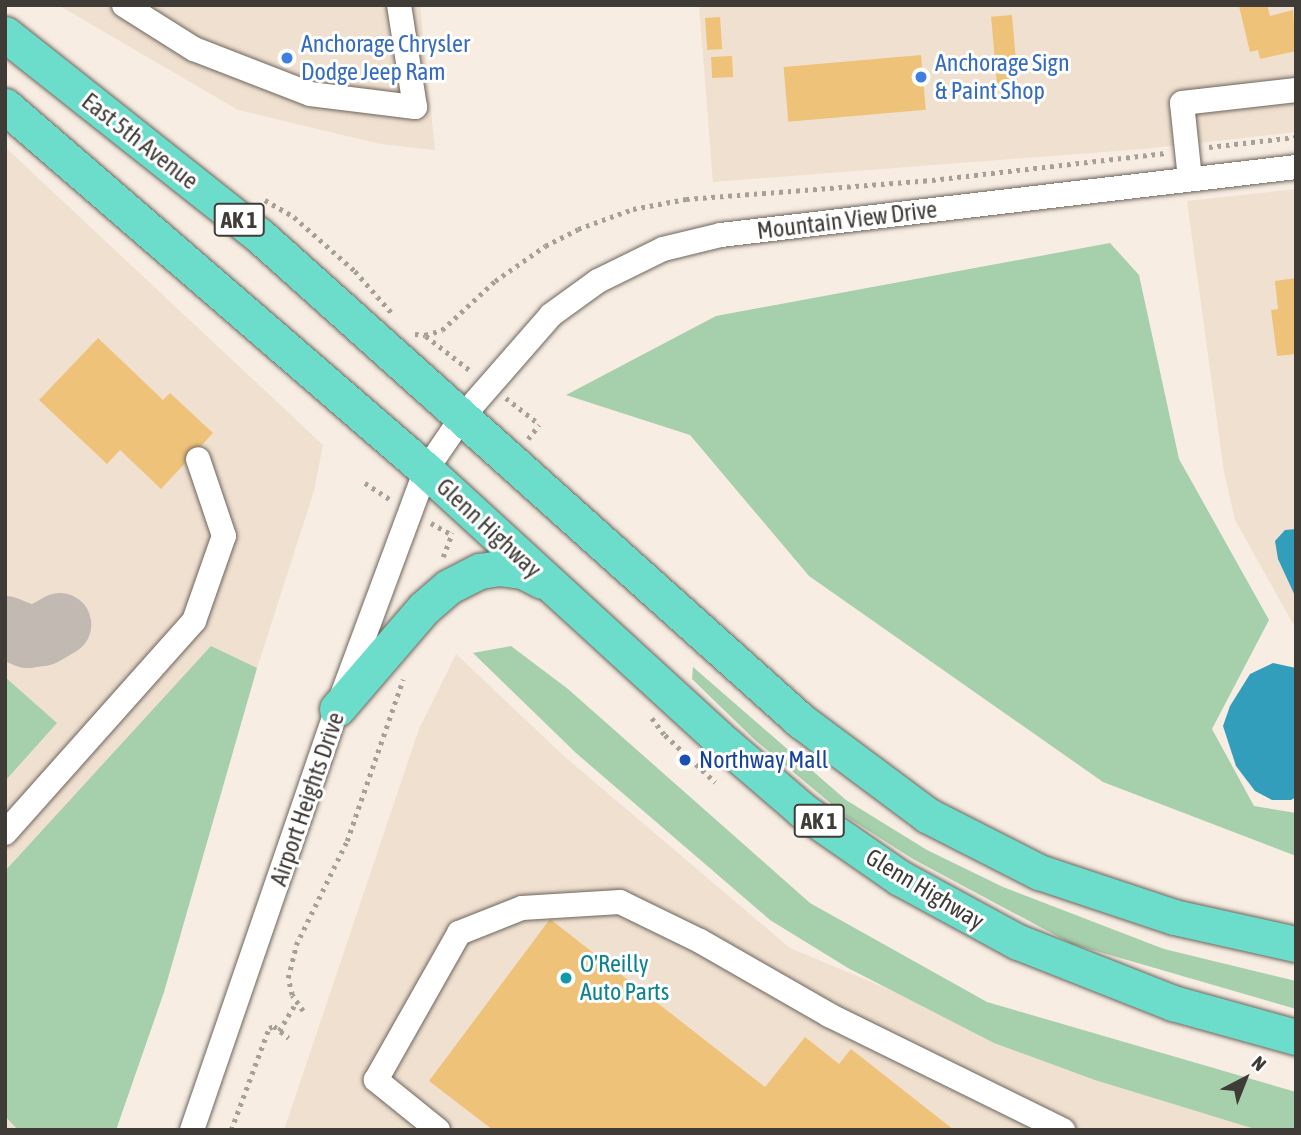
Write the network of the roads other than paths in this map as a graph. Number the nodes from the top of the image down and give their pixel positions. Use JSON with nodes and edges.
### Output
{"nodes":[{"id":1,"x":124,"y":5,"type":"edge"},
{"id":2,"x":399,"y":5,"type":"edge"},
{"id":3,"x":5,"y":34,"type":"edge"},
{"id":4,"x":1296,"y":90,"type":"edge"},
{"id":5,"x":5,"y":106,"type":"edge"},
{"id":6,"x":1296,"y":167,"type":"edge"},
{"id":7,"x":1190,"y":180,"type":"junction"},
{"id":8,"x":463,"y":416,"type":"junction"},
{"id":9,"x":198,"y":458,"type":"dead end"},
{"id":10,"x":426,"y":470,"type":"junction"},
{"id":11,"x":555,"y":588,"type":"junction"},
{"id":12,"x":337,"y":709,"type":"junction"},
{"id":13,"x":5,"y":833,"type":"edge"},
{"id":14,"x":1296,"y":944,"type":"edge"},
{"id":15,"x":1296,"y":1037,"type":"edge"},
{"id":16,"x":192,"y":1130,"type":"edge"},
{"id":17,"x":438,"y":1130,"type":"edge"},
{"id":18,"x":1063,"y":1130,"type":"edge"}],
"edges":[{"from":1,"to":2,"type":"street"},
{"from":3,"to":8,"type":"highway","name":"East 5th Avenue","number":"AK 1"},
{"from":4,"to":7,"type":"street"},
{"from":5,"to":10,"type":"highway","number":"AK 1"},
{"from":6,"to":7,"type":"street","name":"Mountain View Drive"},
{"from":7,"to":8,"type":"street","name":"Mountain View Drive"},
{"from":8,"to":10,"type":"street","name":"Mountain View Drive"},
{"from":8,"to":14,"type":"highway","number":"AK 1"},
{"from":9,"to":13,"type":"street"},
{"from":10,"to":11,"type":"highway","name":"Glenn Highway","number":"AK 1"},
{"from":10,"to":12,"type":"street","name":"Airport Heights Drive"},
{"from":11,"to":12,"type":"highway"},
{"from":11,"to":15,"type":"highway","name":"Glenn Highway","number":"AK 1"},
{"from":12,"to":16,"type":"street","name":"Airport Heights Drive"},
{"from":17,"to":18,"type":"street"}]}
